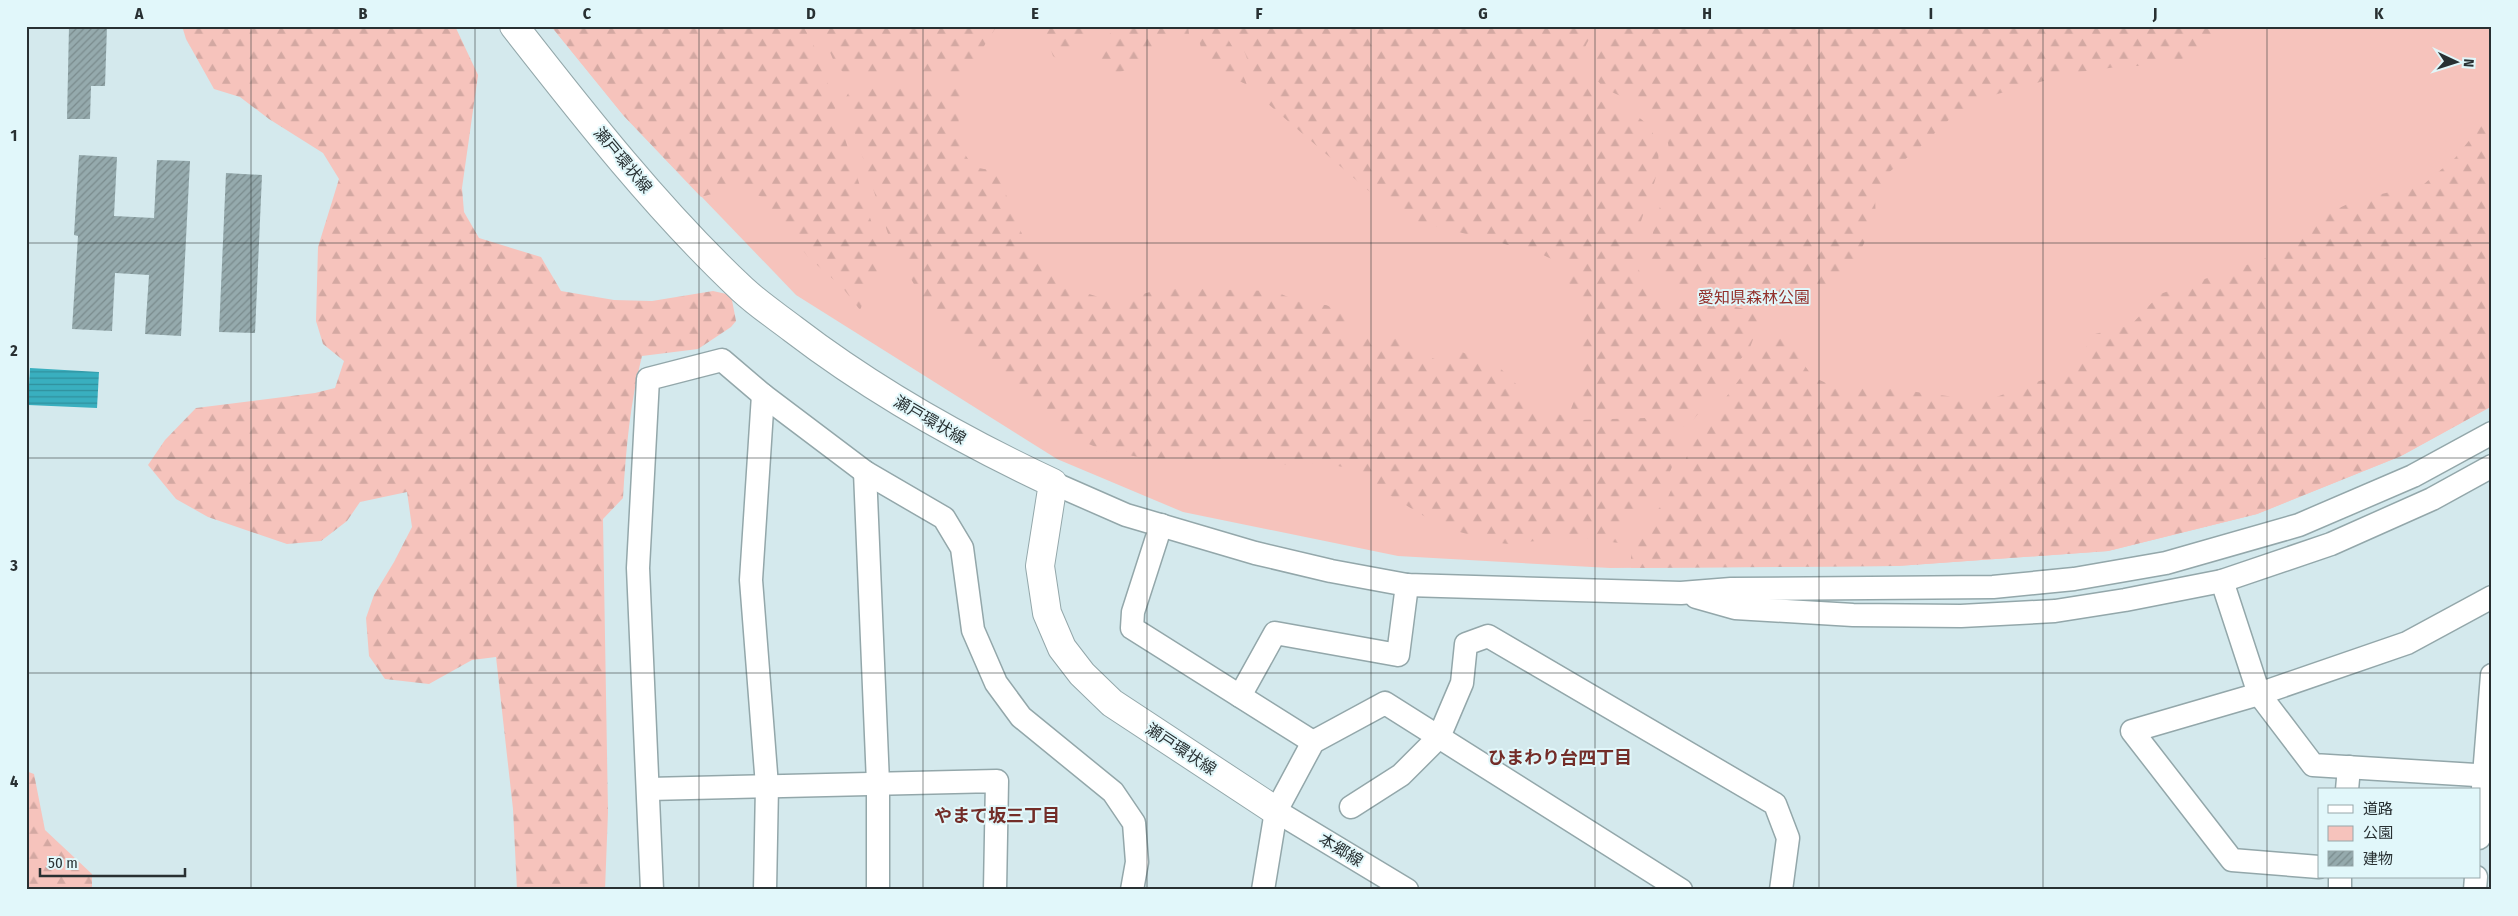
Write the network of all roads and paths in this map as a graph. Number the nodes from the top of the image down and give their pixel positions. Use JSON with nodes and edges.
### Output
{"nodes":[{"id":1,"x":514,"y":26,"type":"edge"},
{"id":2,"x":763,"y":395,"type":"junction"},
{"id":3,"x":2492,"y":433,"type":"edge"},
{"id":4,"x":2492,"y":466,"type":"edge"},
{"id":5,"x":865,"y":472,"type":"junction"},
{"id":6,"x":1053,"y":483,"type":"junction"},
{"id":7,"x":1161,"y":525,"type":"junction"},
{"id":8,"x":2222,"y":581,"type":"junction"},
{"id":9,"x":1407,"y":585,"type":"junction"},
{"id":10,"x":1681,"y":593,"type":"junction"},
{"id":11,"x":2492,"y":597,"type":"edge"},
{"id":12,"x":2492,"y":675,"type":"edge"},
{"id":13,"x":2259,"y":694,"type":"junction"},
{"id":14,"x":1240,"y":696,"type":"junction"},
{"id":15,"x":1439,"y":737,"type":"junction"},
{"id":16,"x":1313,"y":742,"type":"junction"},
{"id":17,"x":2349,"y":767,"type":"junction"},
{"id":18,"x":2488,"y":776,"type":"edge"},
{"id":19,"x":878,"y":783,"type":"junction"},
{"id":20,"x":767,"y":786,"type":"junction"},
{"id":21,"x":2347,"y":788,"type":"edge"},
{"id":22,"x":649,"y":789,"type":"junction"},
{"id":23,"x":1351,"y":807,"type":"dead end"},
{"id":24,"x":1276,"y":811,"type":"junction"},
{"id":25,"x":2480,"y":831,"type":"edge"},
{"id":26,"x":2318,"y":867,"type":"edge"},
{"id":27,"x":652,"y":890,"type":"edge"},
{"id":28,"x":765,"y":890,"type":"edge"},
{"id":29,"x":878,"y":890,"type":"edge"},
{"id":30,"x":995,"y":890,"type":"edge"},
{"id":31,"x":1132,"y":890,"type":"edge"},
{"id":32,"x":1263,"y":890,"type":"edge"},
{"id":33,"x":1407,"y":890,"type":"edge"},
{"id":34,"x":1681,"y":890,"type":"edge"},
{"id":35,"x":1781,"y":890,"type":"edge"}],
"edges":[{"from":1,"to":6,"type":"main road","name":"瀬戸環状線"},
{"from":2,"to":5,"type":"street"},
{"from":2,"to":20,"type":"street"},
{"from":2,"to":22,"type":"street"},
{"from":3,"to":10,"type":"street"},
{"from":4,"to":8,"type":"street"},
{"from":5,"to":19,"type":"street"},
{"from":5,"to":31,"type":"street"},
{"from":6,"to":7,"type":"street"},
{"from":6,"to":24,"type":"main road","name":"瀬戸環状線"},
{"from":7,"to":9,"type":"street"},
{"from":7,"to":14,"type":"street"},
{"from":8,"to":10,"type":"street"},
{"from":8,"to":13,"type":"street"},
{"from":9,"to":10,"type":"street"},
{"from":9,"to":14,"type":"street"},
{"from":11,"to":13,"type":"street"},
{"from":12,"to":18,"type":"street"},
{"from":13,"to":17,"type":"street"},
{"from":13,"to":26,"type":"street"},
{"from":14,"to":16,"type":"street"},
{"from":15,"to":16,"type":"street"},
{"from":15,"to":23,"type":"street"},
{"from":15,"to":34,"type":"street"},
{"from":15,"to":35,"type":"street"},
{"from":16,"to":24,"type":"street"},
{"from":17,"to":18,"type":"street"},
{"from":17,"to":21,"type":"street"},
{"from":18,"to":25,"type":"street"},
{"from":19,"to":20,"type":"street"},
{"from":19,"to":29,"type":"street"},
{"from":19,"to":30,"type":"street"},
{"from":20,"to":22,"type":"street"},
{"from":20,"to":28,"type":"street"},
{"from":22,"to":27,"type":"street"},
{"from":24,"to":32,"type":"street"},
{"from":24,"to":33,"type":"street","name":"本郷線"}]}
